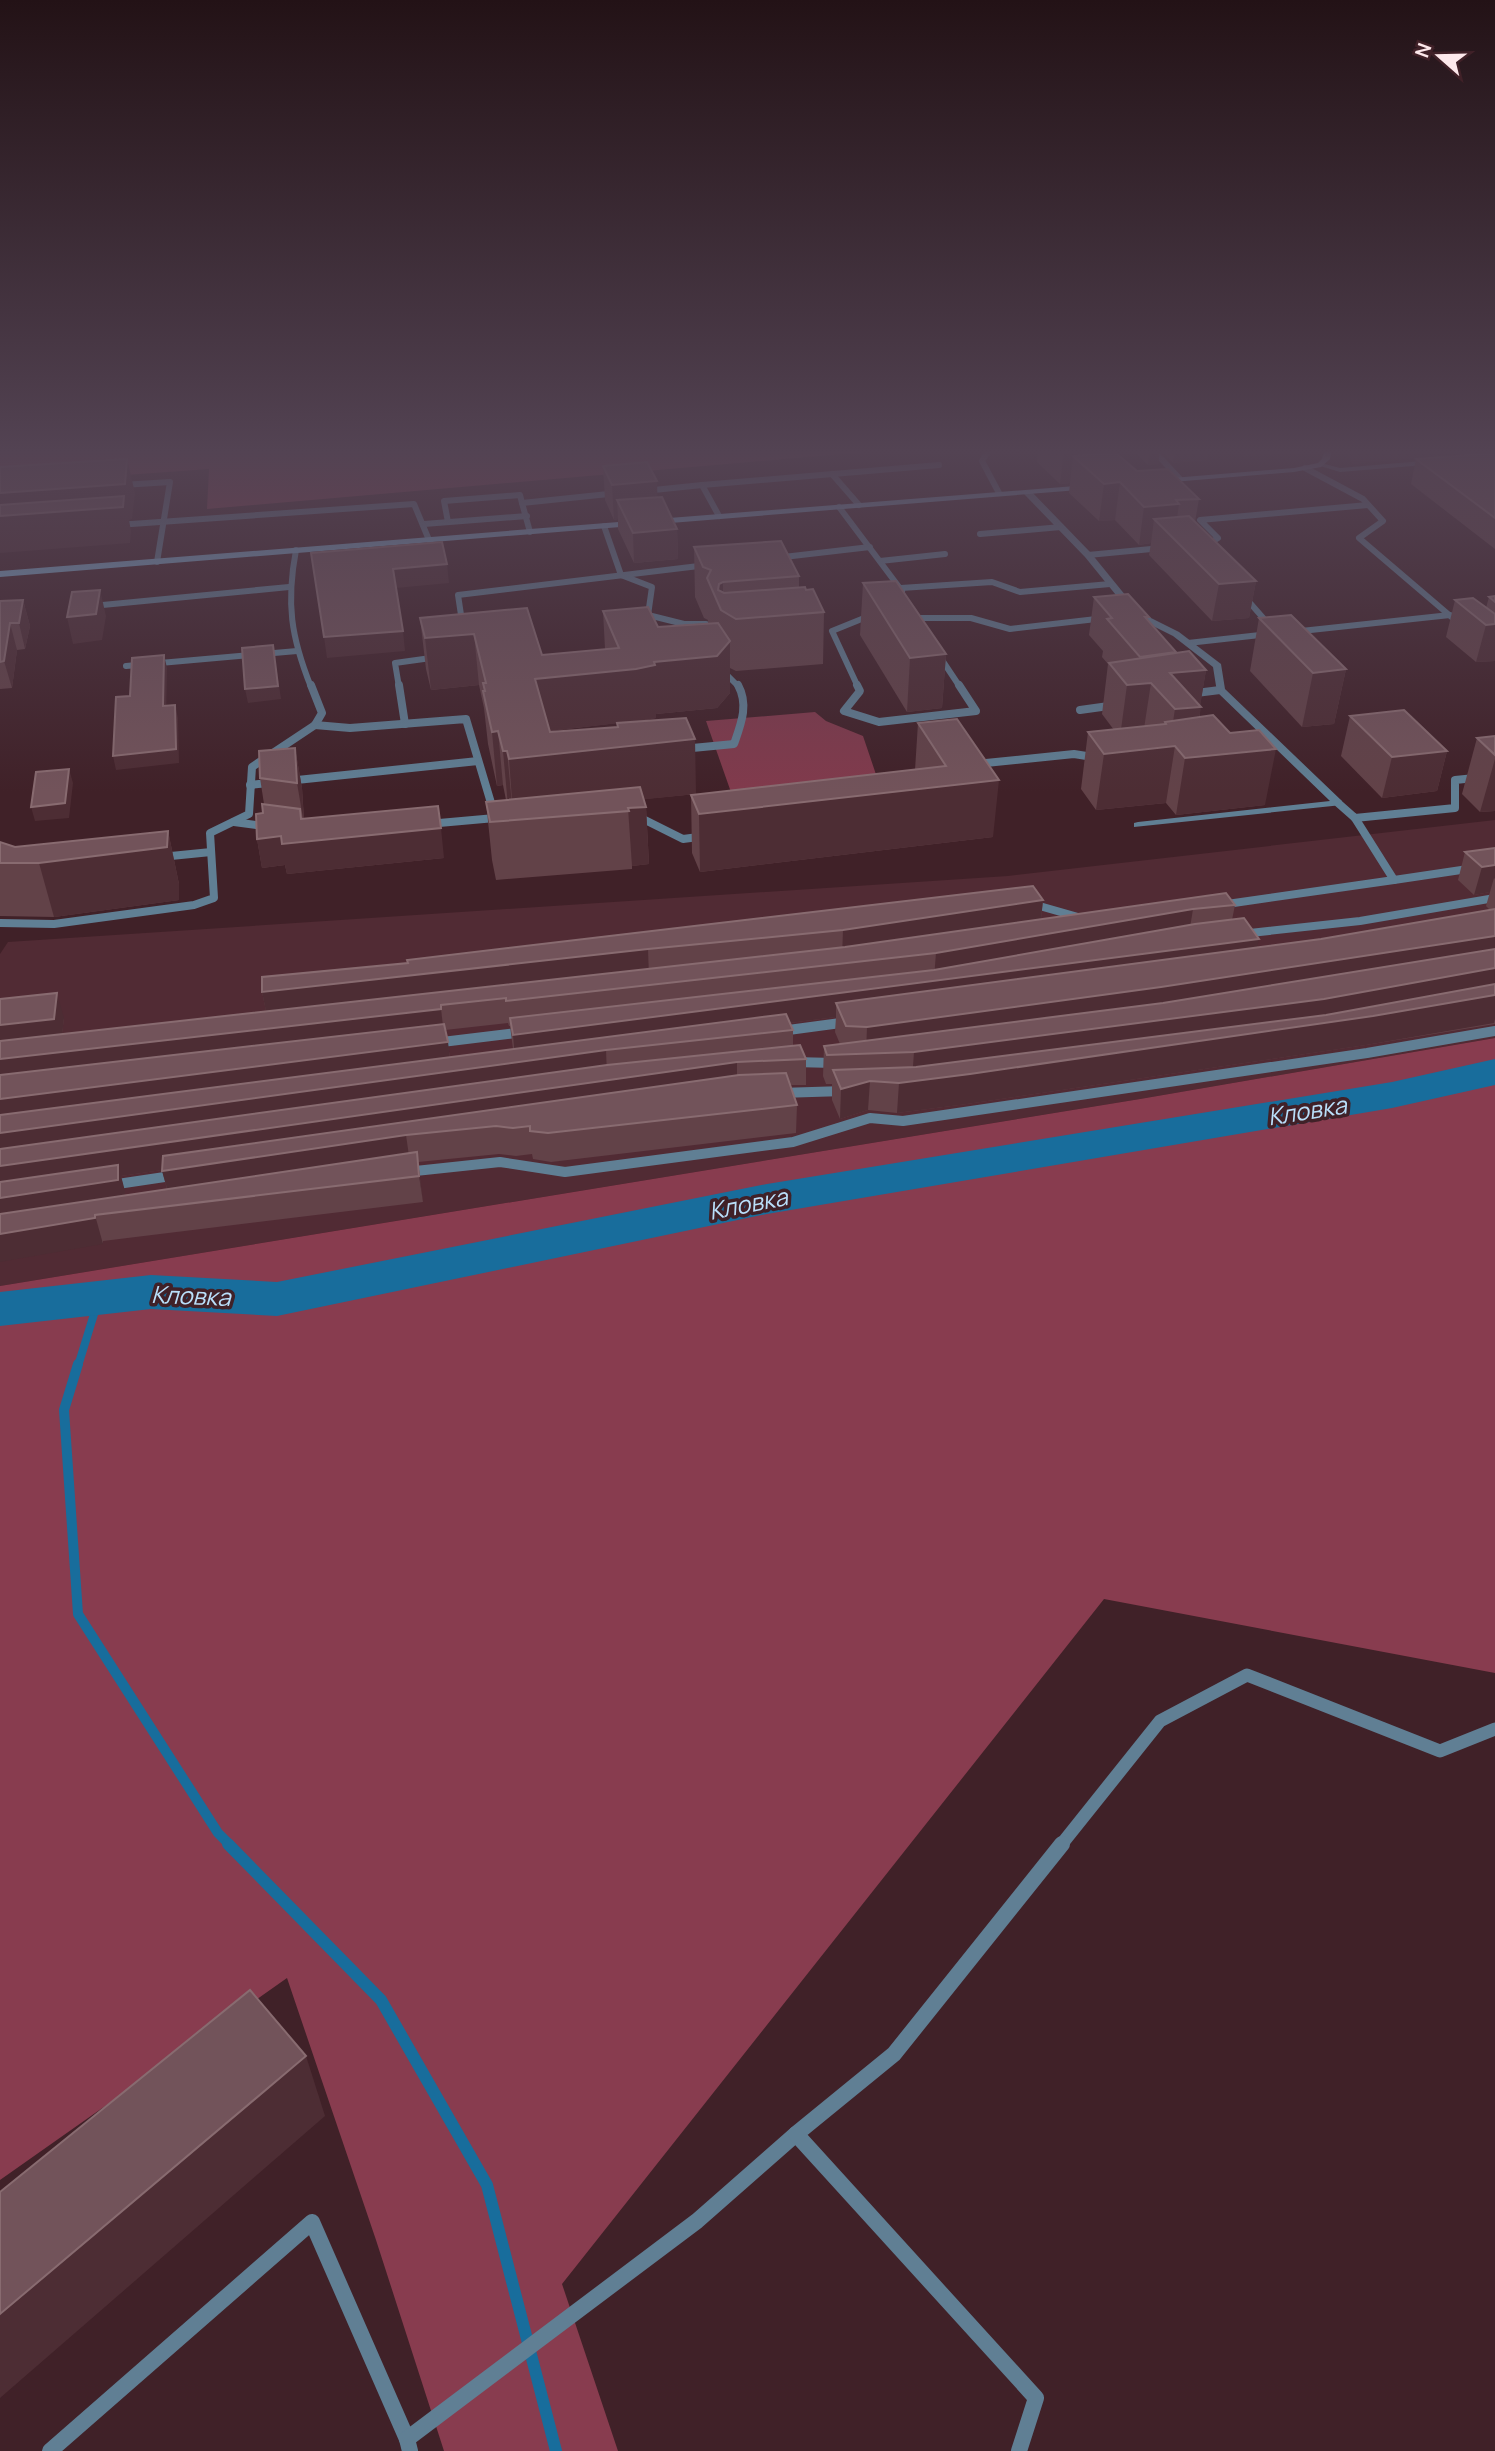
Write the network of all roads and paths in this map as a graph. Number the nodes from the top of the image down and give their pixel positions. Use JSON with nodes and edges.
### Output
{"nodes":[{"id":1,"x":139,"y":563,"type":"edge"},
{"id":2,"x":293,"y":563,"type":"edge"},
{"id":3,"x":617,"y":563,"type":"edge"},
{"id":4,"x":882,"y":563,"type":"edge"},
{"id":5,"x":1095,"y":563,"type":"edge"},
{"id":6,"x":1389,"y":563,"type":"edge"},
{"id":7,"x":718,"y":564,"type":"edge"},
{"id":8,"x":0,"y":574,"type":"edge"},
{"id":9,"x":621,"y":575,"type":"junction"},
{"id":10,"x":1110,"y":583,"type":"junction"},
{"id":11,"x":1235,"y":586,"type":"edge"},
{"id":12,"x":289,"y":587,"type":"junction"},
{"id":13,"x":901,"y":588,"type":"junction"},
{"id":14,"x":906,"y":601,"type":"edge"},
{"id":15,"x":92,"y":606,"type":"edge"},
{"id":16,"x":910,"y":610,"type":"edge"},
{"id":17,"x":881,"y":611,"type":"edge"},
{"id":18,"x":1136,"y":614,"type":"junction"},
{"id":19,"x":648,"y":615,"type":"junction"},
{"id":20,"x":1450,"y":615,"type":"junction"},
{"id":21,"x":1123,"y":616,"type":"edge"},
{"id":22,"x":1111,"y":617,"type":"edge"},
{"id":23,"x":914,"y":618,"type":"junction"},
{"id":24,"x":637,"y":623,"type":"edge"},
{"id":25,"x":706,"y":624,"type":"edge"},
{"id":26,"x":654,"y":628,"type":"edge"},
{"id":27,"x":922,"y":630,"type":"edge"},
{"id":28,"x":832,"y":631,"type":"junction"},
{"id":29,"x":1468,"y":631,"type":"edge"},
{"id":30,"x":818,"y":632,"type":"edge"},
{"id":31,"x":1277,"y":634,"type":"junction"},
{"id":32,"x":465,"y":642,"type":"edge"},
{"id":33,"x":929,"y":642,"type":"edge"},
{"id":34,"x":1188,"y":643,"type":"junction"},
{"id":35,"x":297,"y":651,"type":"junction"},
{"id":36,"x":443,"y":657,"type":"edge"},
{"id":37,"x":715,"y":665,"type":"edge"},
{"id":38,"x":127,"y":666,"type":"dead end"},
{"id":39,"x":1220,"y":690,"type":"junction"},
{"id":40,"x":1182,"y":695,"type":"edge"},
{"id":41,"x":1131,"y":702,"type":"edge"},
{"id":42,"x":1080,"y":710,"type":"dead end"},
{"id":43,"x":405,"y":724,"type":"junction"},
{"id":44,"x":315,"y":725,"type":"junction"},
{"id":45,"x":679,"y":750,"type":"edge"},
{"id":46,"x":1285,"y":752,"type":"junction"},
{"id":47,"x":1272,"y":754,"type":"dead end"},
{"id":48,"x":1111,"y":760,"type":"edge"},
{"id":49,"x":478,"y":761,"type":"junction"},
{"id":50,"x":970,"y":765,"type":"edge"},
{"id":51,"x":1495,"y":776,"type":"edge"},
{"id":52,"x":250,"y":785,"type":"junction"},
{"id":53,"x":1338,"y":803,"type":"junction"},
{"id":54,"x":623,"y":817,"type":"edge"},
{"id":55,"x":1355,"y":818,"type":"junction"},
{"id":56,"x":232,"y":822,"type":"junction"},
{"id":57,"x":1138,"y":825,"type":"dead end"},
{"id":58,"x":412,"y":826,"type":"edge"},
{"id":59,"x":274,"y":827,"type":"edge"},
{"id":60,"x":711,"y":836,"type":"edge"},
{"id":61,"x":211,"y":852,"type":"junction"},
{"id":62,"x":146,"y":858,"type":"edge"},
{"id":63,"x":1495,"y":865,"type":"edge"},
{"id":64,"x":1394,"y":880,"type":"junction"},
{"id":65,"x":1495,"y":898,"type":"edge"},
{"id":66,"x":1024,"y":901,"type":"edge"},
{"id":67,"x":1205,"y":908,"type":"edge"},
{"id":68,"x":0,"y":923,"type":"edge"},
{"id":69,"x":1075,"y":927,"type":"edge"},
{"id":70,"x":1229,"y":936,"type":"edge"},
{"id":71,"x":860,"y":1020,"type":"edge"},
{"id":72,"x":537,"y":1031,"type":"edge"},
{"id":73,"x":1495,"y":1031,"type":"edge"},
{"id":74,"x":764,"y":1033,"type":"edge"},
{"id":75,"x":426,"y":1044,"type":"edge"},
{"id":76,"x":788,"y":1063,"type":"edge"},
{"id":77,"x":840,"y":1063,"type":"edge"},
{"id":78,"x":850,"y":1091,"type":"edge"},
{"id":79,"x":762,"y":1094,"type":"edge"},
{"id":80,"x":192,"y":1173,"type":"edge"},
{"id":81,"x":397,"y":1173,"type":"edge"},
{"id":82,"x":100,"y":1186,"type":"edge"},
{"id":83,"x":1495,"y":1729,"type":"edge"},
{"id":84,"x":796,"y":2134,"type":"junction"},
{"id":85,"x":408,"y":2445,"type":"edge"},
{"id":86,"x":50,"y":2451,"type":"edge"},
{"id":87,"x":1019,"y":2451,"type":"edge"}],
"edges":[{"from":1,"to":8,"type":"street"},
{"from":2,"to":12,"type":"lane"},
{"from":3,"to":9,"type":"lane"},
{"from":4,"to":13,"type":"lane"},
{"from":5,"to":10,"type":"street"},
{"from":6,"to":20,"type":"lane"},
{"from":7,"to":9,"type":"lane"},
{"from":9,"to":19,"type":"lane"},
{"from":9,"to":32,"type":"lane"},
{"from":10,"to":13,"type":"lane"},
{"from":10,"to":18,"type":"street"},
{"from":11,"to":31,"type":"lane"},
{"from":12,"to":15,"type":"lane"},
{"from":12,"to":35,"type":"lane"},
{"from":13,"to":14,"type":"lane"},
{"from":16,"to":23,"type":"lane"},
{"from":17,"to":28,"type":"lane"},
{"from":18,"to":21,"type":"lane"},
{"from":18,"to":34,"type":"street"},
{"from":19,"to":24,"type":"lane"},
{"from":19,"to":25,"type":"lane"},
{"from":19,"to":26,"type":"lane"},
{"from":20,"to":29,"type":"lane"},
{"from":20,"to":31,"type":"lane"},
{"from":22,"to":23,"type":"lane"},
{"from":23,"to":27,"type":"lane"},
{"from":28,"to":30,"type":"lane"},
{"from":28,"to":33,"type":"lane"},
{"from":31,"to":34,"type":"lane"},
{"from":34,"to":39,"type":"street"},
{"from":35,"to":38,"type":"lane"},
{"from":35,"to":44,"type":"lane"},
{"from":36,"to":43,"type":"lane"},
{"from":37,"to":45,"type":"lane"},
{"from":39,"to":40,"type":"lane"},
{"from":39,"to":46,"type":"street"},
{"from":41,"to":42,"type":"lane"},
{"from":43,"to":44,"type":"lane"},
{"from":43,"to":49,"type":"lane"},
{"from":44,"to":52,"type":"lane"},
{"from":46,"to":47,"type":"lane"},
{"from":46,"to":53,"type":"street"},
{"from":48,"to":50,"type":"lane"},
{"from":49,"to":52,"type":"lane"},
{"from":49,"to":58,"type":"lane"},
{"from":51,"to":55,"type":"lane"},
{"from":52,"to":56,"type":"lane"},
{"from":53,"to":55,"type":"lane"},
{"from":53,"to":57,"type":"street"},
{"from":54,"to":60,"type":"lane"},
{"from":55,"to":64,"type":"lane"},
{"from":56,"to":59,"type":"lane"},
{"from":56,"to":61,"type":"lane"},
{"from":61,"to":62,"type":"lane"},
{"from":61,"to":68,"type":"lane"},
{"from":63,"to":64,"type":"lane"},
{"from":64,"to":67,"type":"lane"},
{"from":65,"to":70,"type":"lane"},
{"from":66,"to":69,"type":"lane"},
{"from":71,"to":74,"type":"lane"},
{"from":72,"to":75,"type":"lane"},
{"from":73,"to":81,"type":"lane"},
{"from":76,"to":77,"type":"lane"},
{"from":78,"to":79,"type":"lane"},
{"from":80,"to":82,"type":"lane"},
{"from":83,"to":84,"type":"lane"},
{"from":84,"to":85,"type":"lane"},
{"from":84,"to":87,"type":"lane"},
{"from":85,"to":86,"type":"lane"}]}
